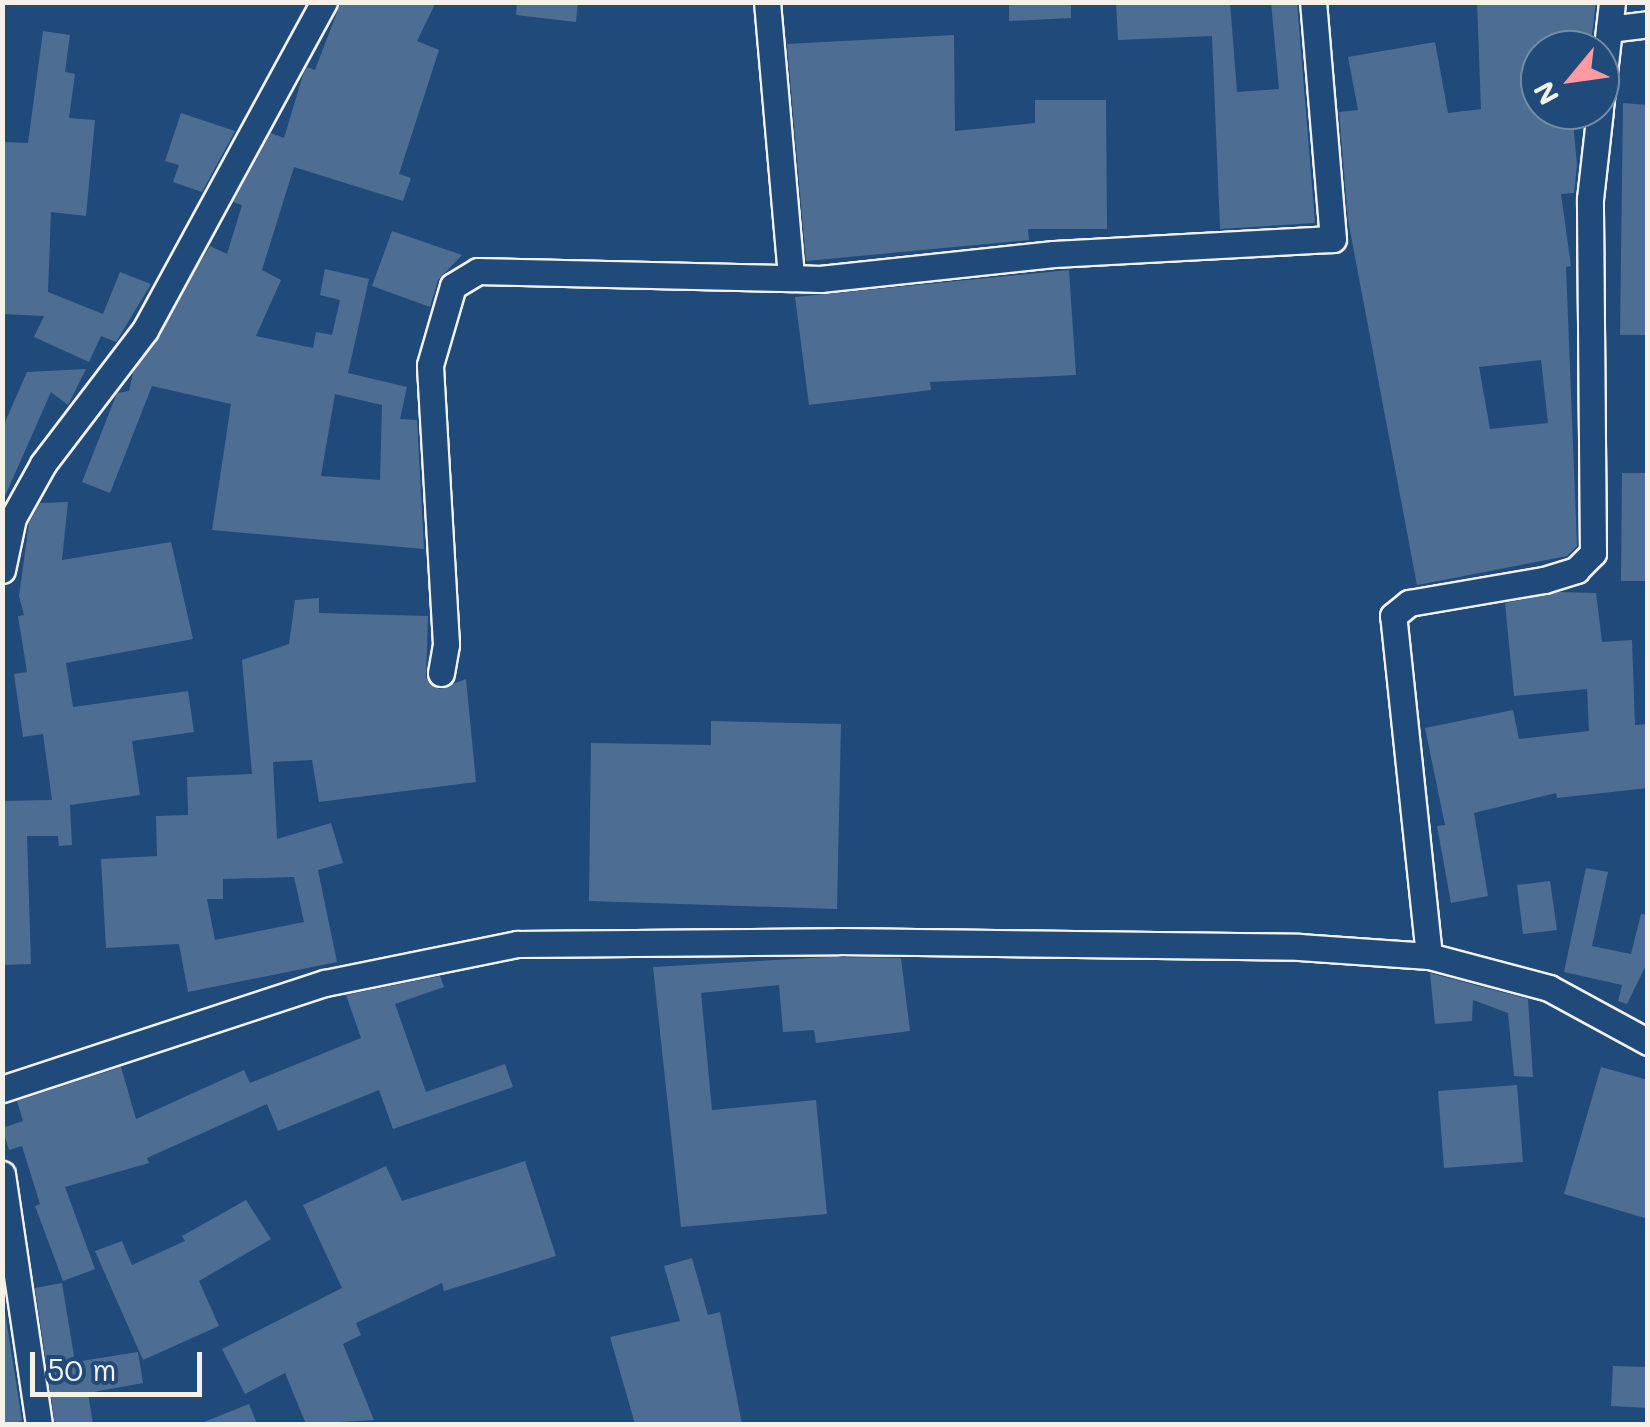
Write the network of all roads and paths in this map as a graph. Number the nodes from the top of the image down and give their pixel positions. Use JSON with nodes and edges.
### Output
{"nodes":[{"id":1,"x":324,"y":2,"type":"edge"},
{"id":2,"x":767,"y":2,"type":"edge"},
{"id":3,"x":1313,"y":2,"type":"edge"},
{"id":4,"x":1612,"y":2,"type":"edge"},
{"id":5,"x":1648,"y":24,"type":"edge"},
{"id":6,"x":1609,"y":29,"type":"joint"},
{"id":7,"x":1598,"y":130,"type":"edge"},
{"id":8,"x":791,"y":278,"type":"junction"},
{"id":9,"x":2,"y":570,"type":"edge"},
{"id":10,"x":441,"y":673,"type":"dead end"},
{"id":11,"x":1428,"y":956,"type":"junction"},
{"id":12,"x":1648,"y":1042,"type":"edge"},
{"id":13,"x":2,"y":1089,"type":"edge"},
{"id":14,"x":2,"y":1174,"type":"edge"},
{"id":15,"x":10,"y":1293,"type":"edge"},
{"id":16,"x":39,"y":1424,"type":"edge"}],
"edges":[{"from":1,"to":9,"type":"street"},
{"from":2,"to":8,"type":"street"},
{"from":3,"to":8,"type":"street"},
{"from":4,"to":6,"type":"street"},
{"from":5,"to":6,"type":"street"},
{"from":7,"to":11,"type":"street"},
{"from":8,"to":10,"type":"street"},
{"from":11,"to":12,"type":"street"},
{"from":11,"to":13,"type":"street"},
{"from":14,"to":15,"type":"street"},
{"from":15,"to":16,"type":"street"}]}
